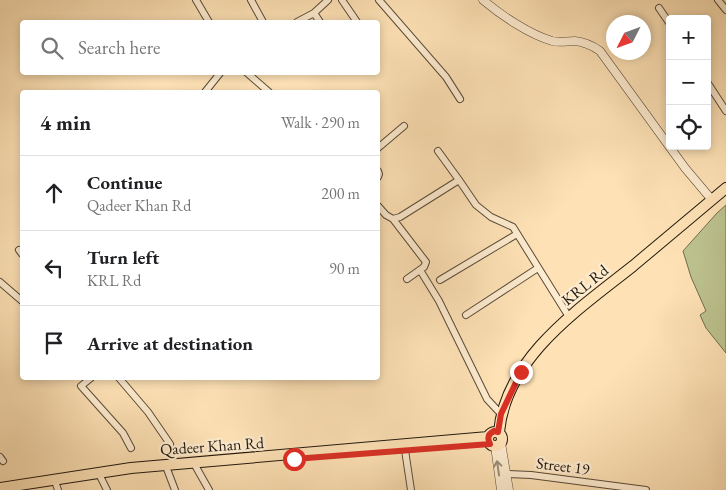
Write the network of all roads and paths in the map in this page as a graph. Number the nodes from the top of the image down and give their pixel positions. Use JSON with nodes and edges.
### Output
{"nodes":[{"id":1,"x":196,"y":0,"type":"edge"},
{"id":2,"x":251,"y":0,"type":"edge"},
{"id":3,"x":328,"y":0,"type":"edge"},
{"id":4,"x":342,"y":0,"type":"edge"},
{"id":5,"x":379,"y":0,"type":"edge"},
{"id":6,"x":483,"y":0,"type":"edge"},
{"id":7,"x":718,"y":0,"type":"edge"},
{"id":8,"x":659,"y":8,"type":"dead end"},
{"id":9,"x":726,"y":10,"type":"edge"},
{"id":10,"x":314,"y":13,"type":"junction"},
{"id":11,"x":666,"y":18,"type":"edge"},
{"id":12,"x":208,"y":20,"type":"edge"},
{"id":13,"x":262,"y":20,"type":"edge"},
{"id":14,"x":302,"y":20,"type":"edge"},
{"id":15,"x":319,"y":20,"type":"edge"},
{"id":16,"x":356,"y":20,"type":"edge"},
{"id":17,"x":219,"y":75,"type":"edge"},
{"id":18,"x":249,"y":75,"type":"edge"},
{"id":19,"x":711,"y":88,"type":"edge"},
{"id":20,"x":207,"y":90,"type":"edge"},
{"id":21,"x":265,"y":90,"type":"edge"},
{"id":22,"x":460,"y":99,"type":"dead end"},
{"id":23,"x":726,"y":111,"type":"edge"},
{"id":24,"x":404,"y":126,"type":"dead end"},
{"id":25,"x":380,"y":145,"type":"edge"},
{"id":26,"x":438,"y":151,"type":"dead end"},
{"id":27,"x":460,"y":180,"type":"junction"},
{"id":28,"x":726,"y":188,"type":"edge"},
{"id":29,"x":712,"y":200,"type":"junction"},
{"id":30,"x":380,"y":208,"type":"edge"},
{"id":31,"x":393,"y":219,"type":"junction"},
{"id":32,"x":517,"y":234,"type":"junction"},
{"id":33,"x":538,"y":268,"type":"junction"},
{"id":34,"x":420,"y":270,"type":"junction"},
{"id":35,"x":407,"y":279,"type":"dead end"},
{"id":36,"x":440,"y":280,"type":"dead end"},
{"id":37,"x":0,"y":282,"type":"edge"},
{"id":38,"x":20,"y":298,"type":"edge"},
{"id":39,"x":466,"y":315,"type":"dead end"},
{"id":40,"x":569,"y":317,"type":"junction"},
{"id":41,"x":88,"y":380,"type":"edge"},
{"id":42,"x":121,"y":380,"type":"edge"},
{"id":43,"x":501,"y":414,"type":"junction"},
{"id":44,"x":494,"y":442,"type":"junction"},
{"id":45,"x":170,"y":444,"type":"dead end"},
{"id":46,"x":131,"y":448,"type":"dead end"},
{"id":47,"x":405,"y":450,"type":"junction"},
{"id":48,"x":196,"y":468,"type":"junction"},
{"id":49,"x":167,"y":469,"type":"junction"},
{"id":50,"x":507,"y":474,"type":"junction"},
{"id":51,"x":101,"y":478,"type":"junction"},
{"id":52,"x":57,"y":487,"type":"edge"},
{"id":53,"x":0,"y":488,"type":"edge"},
{"id":54,"x":35,"y":489,"type":"edge"},
{"id":55,"x":17,"y":490,"type":"edge"},
{"id":56,"x":107,"y":490,"type":"edge"},
{"id":57,"x":175,"y":490,"type":"edge"},
{"id":58,"x":209,"y":490,"type":"edge"},
{"id":59,"x":411,"y":490,"type":"edge"},
{"id":60,"x":501,"y":490,"type":"edge"},
{"id":61,"x":509,"y":490,"type":"edge"},
{"id":62,"x":646,"y":490,"type":"edge"}],
"edges":[{"from":1,"to":12,"type":"street"},
{"from":2,"to":13,"type":"street"},
{"from":3,"to":10,"type":"street"},
{"from":4,"to":16,"type":"street"},
{"from":5,"to":22,"type":"street"},
{"from":6,"to":29,"type":"street"},
{"from":7,"to":9,"type":"street"},
{"from":8,"to":11,"type":"street"},
{"from":10,"to":14,"type":"street"},
{"from":10,"to":15,"type":"street"},
{"from":17,"to":20,"type":"street"},
{"from":18,"to":21,"type":"street"},
{"from":19,"to":23,"type":"street"},
{"from":24,"to":25,"type":"street"},
{"from":26,"to":27,"type":"street"},
{"from":27,"to":31,"type":"street"},
{"from":27,"to":32,"type":"street"},
{"from":28,"to":29,"type":"main road","name":"KRL Rd"},
{"from":29,"to":40,"type":"main road","name":"KRL Rd"},
{"from":30,"to":31,"type":"street"},
{"from":31,"to":34,"type":"street"},
{"from":32,"to":33,"type":"street"},
{"from":32,"to":36,"type":"street"},
{"from":33,"to":39,"type":"street"},
{"from":33,"to":40,"type":"street"},
{"from":34,"to":35,"type":"street"},
{"from":34,"to":43,"type":"street"},
{"from":37,"to":38,"type":"street"},
{"from":40,"to":43,"type":"main road","name":"KRL Rd"},
{"from":41,"to":46,"type":"street"},
{"from":42,"to":45,"type":"street"},
{"from":43,"to":44,"type":"main road","name":"KRL Rd"},
{"from":44,"to":47,"type":"main road","name":"Qadeer Khan Rd"},
{"from":44,"to":50,"type":"street"},
{"from":44,"to":53,"type":"main road","name":"Qadeer Khan Rd"},
{"from":60,"to":44,"type":"street","one_way":true},
{"from":47,"to":48,"type":"main road","name":"Qadeer Khan Rd"},
{"from":47,"to":59,"type":"street"},
{"from":48,"to":49,"type":"main road","name":"Qadeer Khan Rd"},
{"from":48,"to":58,"type":"street"},
{"from":49,"to":51,"type":"main road","name":"Qadeer Khan Rd"},
{"from":49,"to":57,"type":"street"},
{"from":50,"to":61,"type":"street"},
{"from":50,"to":62,"type":"street","name":"Street 19"},
{"from":51,"to":52,"type":"main road","name":"Qadeer Khan Rd"},
{"from":51,"to":56,"type":"street"},
{"from":52,"to":54,"type":"main road","name":"Qadeer Khan Rd"},
{"from":54,"to":55,"type":"main road","name":"Qadeer Khan Rd"}]}
